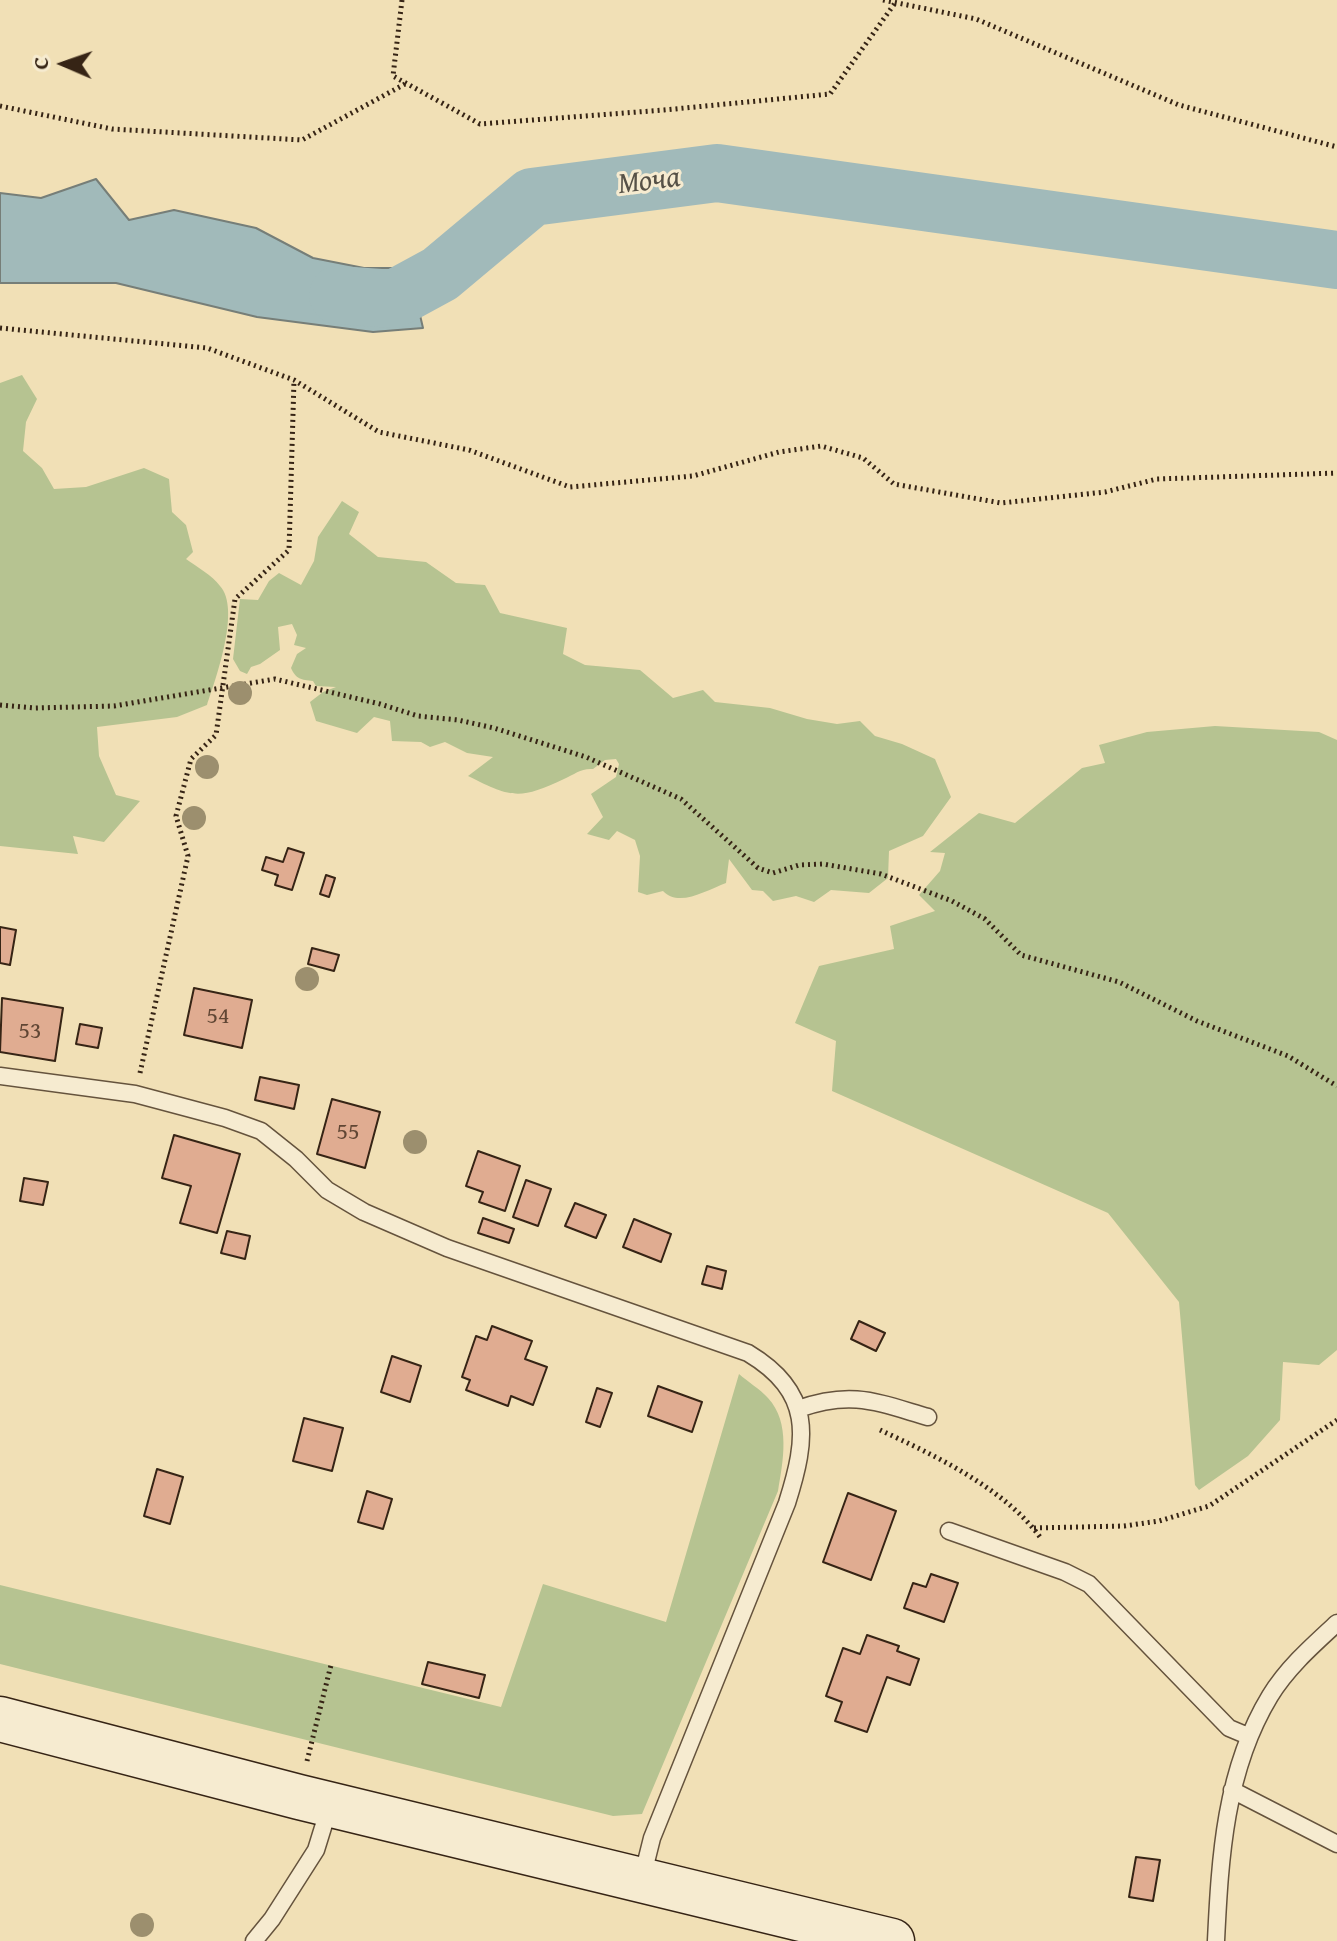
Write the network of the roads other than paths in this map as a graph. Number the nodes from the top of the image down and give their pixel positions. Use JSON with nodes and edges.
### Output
{"nodes":[{"id":1,"x":0,"y":1076,"type":"edge"},
{"id":2,"x":798,"y":1409,"type":"junction"},
{"id":3,"x":928,"y":1417,"type":"dead end"},
{"id":4,"x":949,"y":1531,"type":"dead end"},
{"id":5,"x":1337,"y":1623,"type":"edge"},
{"id":6,"x":0,"y":1719,"type":"edge"},
{"id":7,"x":1248,"y":1736,"type":"junction"},
{"id":8,"x":1232,"y":1790,"type":"junction"},
{"id":9,"x":314,"y":1801,"type":"junction"},
{"id":10,"x":1337,"y":1844,"type":"edge"},
{"id":11,"x":642,"y":1880,"type":"junction"},
{"id":12,"x":254,"y":1941,"type":"edge"},
{"id":13,"x":892,"y":1941,"type":"edge"},
{"id":14,"x":1216,"y":1941,"type":"edge"}],
"edges":[{"from":1,"to":2,"type":"lane"},
{"from":2,"to":3,"type":"lane"},
{"from":2,"to":11,"type":"lane"},
{"from":4,"to":7,"type":"lane"},
{"from":5,"to":7,"type":"lane"},
{"from":6,"to":9,"type":"main road"},
{"from":7,"to":8,"type":"lane"},
{"from":8,"to":10,"type":"lane"},
{"from":8,"to":14,"type":"lane"},
{"from":9,"to":11,"type":"main road"},
{"from":9,"to":12,"type":"lane"},
{"from":11,"to":13,"type":"main road"}]}
